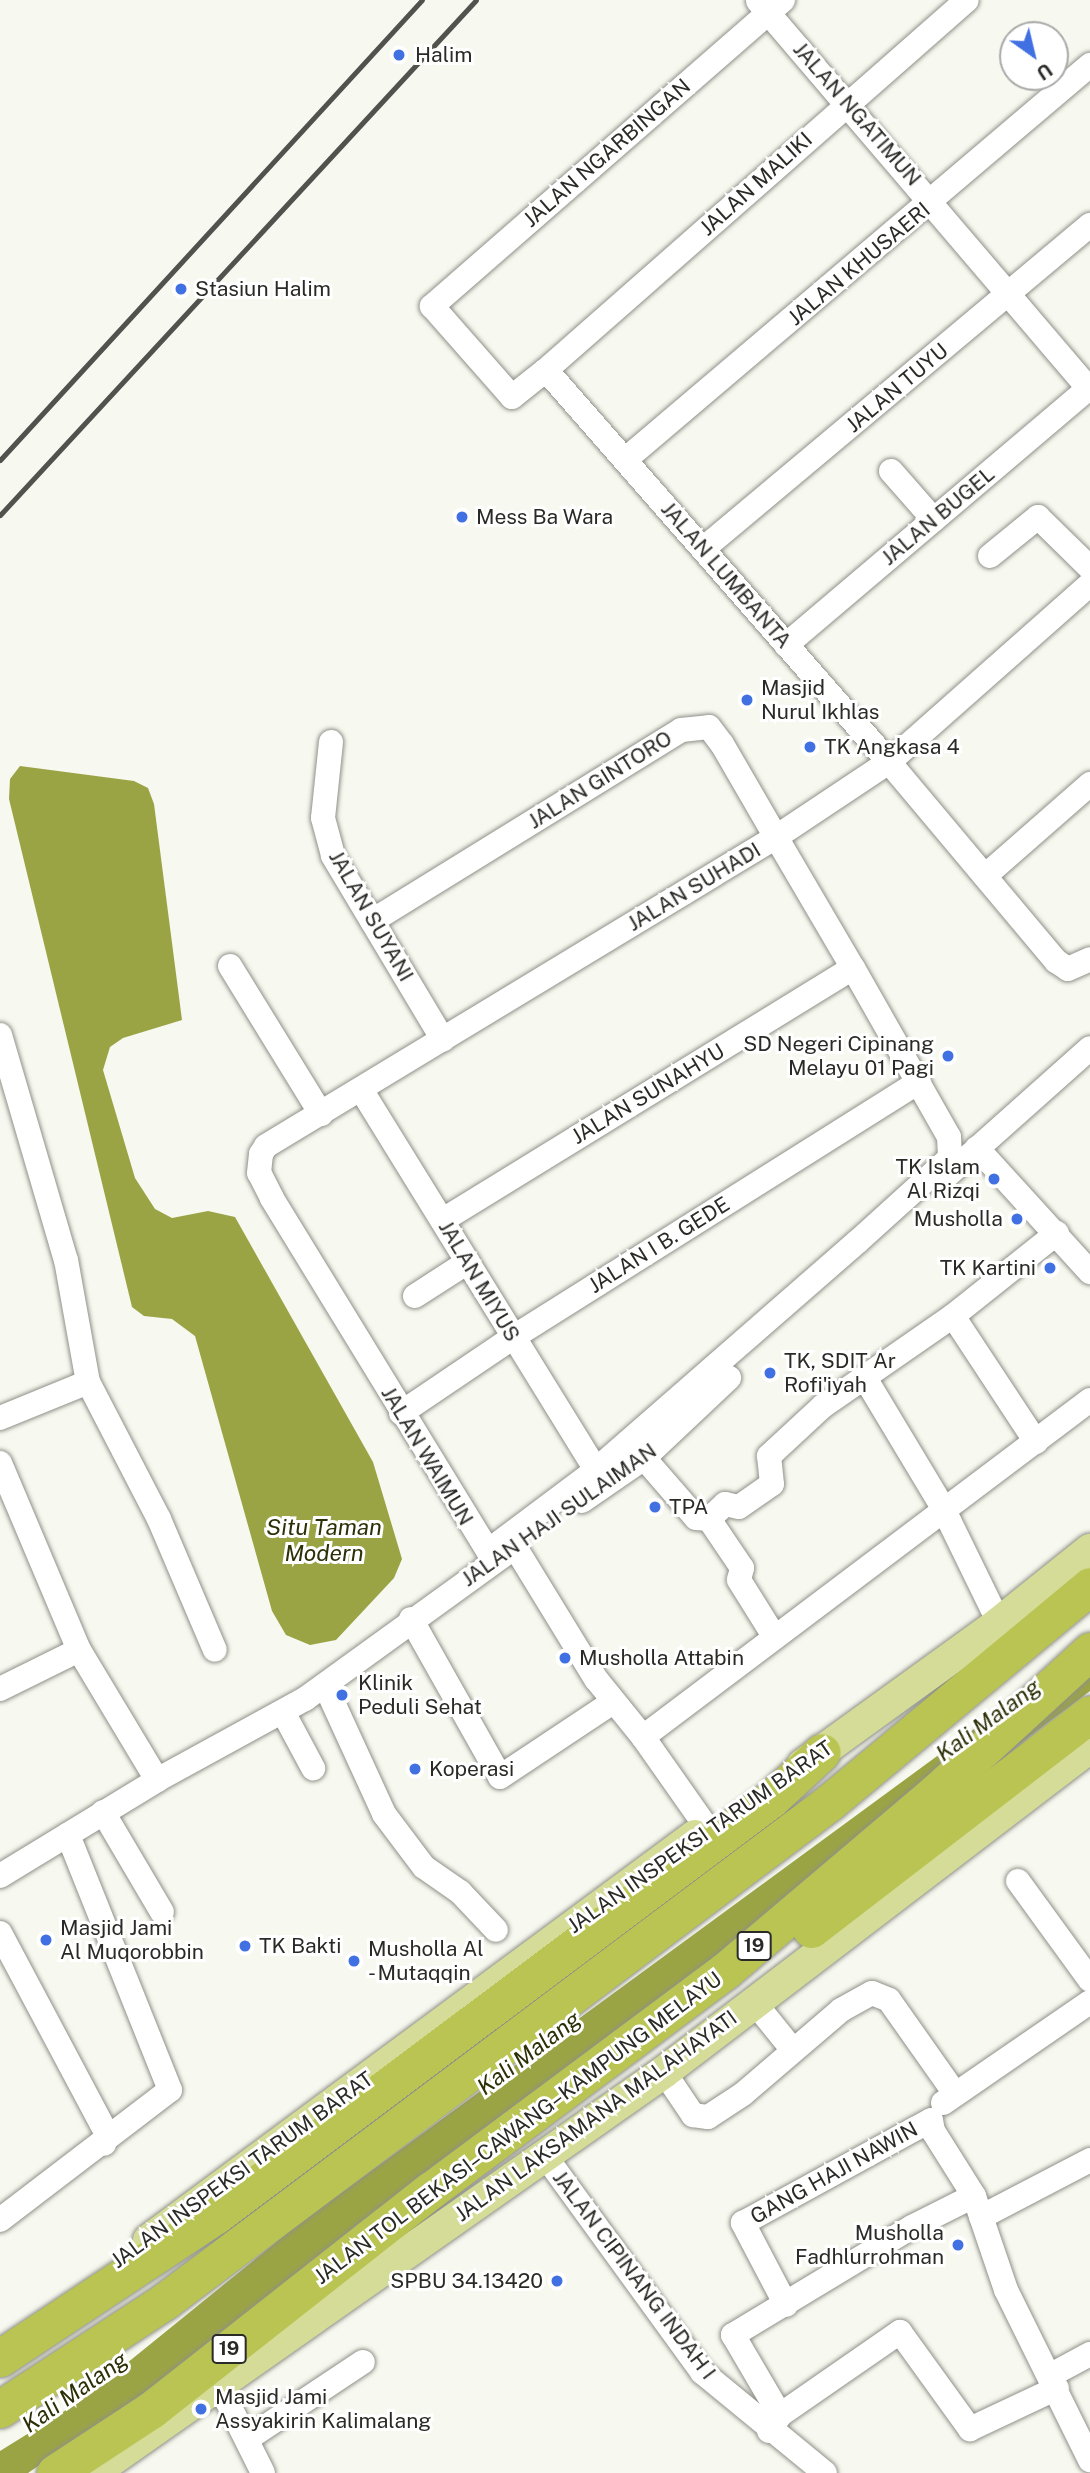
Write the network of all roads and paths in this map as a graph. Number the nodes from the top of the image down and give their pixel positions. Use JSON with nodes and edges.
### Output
{"nodes":[{"id":1,"x":967,"y":0,"type":"edge"},
{"id":2,"x":769,"y":4,"type":"edge"},
{"id":3,"x":1090,"y":65,"type":"edge"},
{"id":4,"x":848,"y":103,"type":"junction"},
{"id":5,"x":932,"y":202,"type":"junction"},
{"id":6,"x":1090,"y":225,"type":"edge"},
{"id":7,"x":1010,"y":294,"type":"junction"},
{"id":8,"x":546,"y":370,"type":"junction"},
{"id":9,"x":1090,"y":389,"type":"edge"},
{"id":10,"x":626,"y":459,"type":"junction"},
{"id":11,"x":891,"y":471,"type":"dead end"},
{"id":12,"x":934,"y":520,"type":"junction"},
{"id":13,"x":703,"y":549,"type":"junction"},
{"id":14,"x":989,"y":556,"type":"dead end"},
{"id":15,"x":1090,"y":569,"type":"edge"},
{"id":16,"x":1090,"y":584,"type":"edge"},
{"id":17,"x":786,"y":645,"type":"junction"},
{"id":18,"x":331,"y":742,"type":"dead end"},
{"id":19,"x":889,"y":762,"type":"junction"},
{"id":20,"x":1090,"y":784,"type":"edge"},
{"id":21,"x":776,"y":837,"type":"junction"},
{"id":22,"x":985,"y":876,"type":"junction"},
{"id":23,"x":372,"y":921,"type":"junction"},
{"id":24,"x":1079,"y":964,"type":"edge"},
{"id":25,"x":230,"y":965,"type":"dead end"},
{"id":26,"x":853,"y":968,"type":"junction"},
{"id":27,"x":0,"y":1035,"type":"edge"},
{"id":28,"x":443,"y":1040,"type":"junction"},
{"id":29,"x":1090,"y":1048,"type":"edge"},
{"id":30,"x":919,"y":1082,"type":"junction"},
{"id":31,"x":362,"y":1091,"type":"junction"},
{"id":32,"x":321,"y":1114,"type":"junction"},
{"id":33,"x":948,"y":1143,"type":"joint"},
{"id":34,"x":266,"y":1146,"type":"joint"},
{"id":35,"x":977,"y":1148,"type":"junction"},
{"id":36,"x":443,"y":1220,"type":"junction"},
{"id":37,"x":1057,"y":1233,"type":"junction"},
{"id":38,"x":468,"y":1262,"type":"junction"},
{"id":39,"x":1090,"y":1272,"type":"edge"},
{"id":40,"x":415,"y":1296,"type":"dead end"},
{"id":41,"x":953,"y":1316,"type":"junction"},
{"id":42,"x":512,"y":1338,"type":"junction"},
{"id":43,"x":865,"y":1378,"type":"junction"},
{"id":44,"x":88,"y":1382,"type":"junction"},
{"id":45,"x":1090,"y":1400,"type":"edge"},
{"id":46,"x":401,"y":1413,"type":"junction"},
{"id":47,"x":0,"y":1418,"type":"edge"},
{"id":48,"x":1036,"y":1442,"type":"junction"},
{"id":49,"x":644,"y":1458,"type":"junction"},
{"id":50,"x":0,"y":1463,"type":"edge"},
{"id":51,"x":596,"y":1471,"type":"junction"},
{"id":52,"x":943,"y":1508,"type":"junction"},
{"id":53,"x":709,"y":1519,"type":"junction"},
{"id":54,"x":515,"y":1547,"type":"junction"},
{"id":55,"x":1090,"y":1550,"type":"edge"},
{"id":56,"x":1090,"y":1586,"type":"edge"},
{"id":57,"x":411,"y":1619,"type":"junction"},
{"id":58,"x":999,"y":1623,"type":"junction"},
{"id":59,"x":774,"y":1636,"type":"junction"},
{"id":60,"x":79,"y":1650,"type":"junction"},
{"id":61,"x":215,"y":1650,"type":"dead end"},
{"id":62,"x":1090,"y":1651,"type":"edge"},
{"id":63,"x":325,"y":1685,"type":"junction"},
{"id":64,"x":0,"y":1689,"type":"edge"},
{"id":65,"x":613,"y":1702,"type":"junction"},
{"id":66,"x":284,"y":1712,"type":"junction"},
{"id":67,"x":1090,"y":1714,"type":"edge"},
{"id":68,"x":643,"y":1737,"type":"junction"},
{"id":69,"x":1090,"y":1746,"type":"edge"},
{"id":70,"x":822,"y":1752,"type":"junction"},
{"id":71,"x":313,"y":1768,"type":"dead end"},
{"id":72,"x":157,"y":1780,"type":"junction"},
{"id":73,"x":103,"y":1812,"type":"junction"},
{"id":74,"x":707,"y":1828,"type":"junction"},
{"id":75,"x":68,"y":1835,"type":"junction"},
{"id":76,"x":0,"y":1876,"type":"edge"},
{"id":77,"x":1018,"y":1881,"type":"dead end"},
{"id":78,"x":162,"y":1912,"type":"dead end"},
{"id":79,"x":496,"y":1930,"type":"dead end"},
{"id":80,"x":0,"y":1933,"type":"edge"},
{"id":81,"x":1090,"y":1980,"type":"edge"},
{"id":82,"x":754,"y":2002,"type":"junction"},
{"id":83,"x":1090,"y":2002,"type":"edge"},
{"id":84,"x":792,"y":2049,"type":"junction"},
{"id":85,"x":664,"y":2072,"type":"junction"},
{"id":86,"x":954,"y":2092,"type":"junction"},
{"id":87,"x":931,"y":2120,"type":"junction"},
{"id":88,"x":104,"y":2144,"type":"junction"},
{"id":89,"x":543,"y":2153,"type":"junction"},
{"id":90,"x":1090,"y":2160,"type":"edge"},
{"id":91,"x":977,"y":2206,"type":"junction"},
{"id":92,"x":399,"y":2218,"type":"junction"},
{"id":93,"x":0,"y":2220,"type":"edge"},
{"id":94,"x":786,"y":2305,"type":"junction"},
{"id":95,"x":0,"y":2339,"type":"edge"},
{"id":96,"x":1090,"y":2354,"type":"edge"},
{"id":97,"x":0,"y":2358,"type":"edge"},
{"id":98,"x":363,"y":2362,"type":"dead end"},
{"id":99,"x":1054,"y":2381,"type":"junction"},
{"id":100,"x":219,"y":2385,"type":"junction"},
{"id":101,"x":0,"y":2409,"type":"edge"},
{"id":102,"x":775,"y":2423,"type":"junction"},
{"id":103,"x":247,"y":2439,"type":"junction"},
{"id":104,"x":1090,"y":2460,"type":"edge"},
{"id":105,"x":55,"y":2473,"type":"edge"},
{"id":106,"x":93,"y":2473,"type":"edge"},
{"id":107,"x":263,"y":2473,"type":"edge"},
{"id":108,"x":825,"y":2473,"type":"edge"}],
"edges":[{"from":1,"to":4,"type":"street","name":"JALAN MALIKI"},
{"from":2,"to":4,"type":"street","name":"JALAN NGATIMUN"},
{"from":2,"to":8,"type":"street","name":"JALAN NGARBINGAN"},
{"from":3,"to":5,"type":"street","name":"JALAN KHUSAERI"},
{"from":4,"to":5,"type":"street","name":"JALAN NGATIMUN"},
{"from":4,"to":8,"type":"street","name":"JALAN MALIKI"},
{"from":5,"to":7,"type":"street","name":"JALAN NGATIMUN"},
{"from":5,"to":10,"type":"street","name":"JALAN KHUSAERI"},
{"from":6,"to":7,"type":"street","name":"JALAN TUYU"},
{"from":7,"to":9,"type":"street","name":"JALAN NGATIMUN"},
{"from":7,"to":13,"type":"street","name":"JALAN TUYU"},
{"from":8,"to":10,"type":"street","name":"JALAN LUMBANTA"},
{"from":9,"to":12,"type":"street","name":"JALAN BUGEL"},
{"from":10,"to":13,"type":"street","name":"JALAN LUMBANTA"},
{"from":11,"to":12,"type":"street"},
{"from":12,"to":17,"type":"street","name":"JALAN BUGEL"},
{"from":13,"to":17,"type":"street","name":"JALAN LUMBANTA"},
{"from":14,"to":15,"type":"street"},
{"from":16,"to":19,"type":"street","name":"JALAN SUHADI"},
{"from":17,"to":19,"type":"street","name":"JALAN LUMBANTA"},
{"from":18,"to":23,"type":"street","name":"JALAN SUYANI"},
{"from":19,"to":21,"type":"street","name":"JALAN SUHADI"},
{"from":19,"to":22,"type":"street","name":"JALAN LUMBANTA"},
{"from":20,"to":22,"type":"street"},
{"from":21,"to":23,"type":"street","name":"JALAN GINTORO"},
{"from":21,"to":26,"type":"street","name":"JALAN GINTORO"},
{"from":21,"to":28,"type":"street","name":"JALAN SUHADI"},
{"from":22,"to":24,"type":"street","name":"JALAN LUMBANTA"},
{"from":23,"to":28,"type":"street","name":"JALAN SUYANI"},
{"from":25,"to":32,"type":"street"},
{"from":26,"to":30,"type":"street","name":"JALAN GINTORO"},
{"from":26,"to":36,"type":"street","name":"JALAN SUNAHYU"},
{"from":27,"to":44,"type":"street"},
{"from":28,"to":31,"type":"street","name":"JALAN SUHADI"},
{"from":29,"to":35,"type":"street","name":"JALAN HAJI SULAIMAN"},
{"from":30,"to":33,"type":"street","name":"JALAN GINTORO"},
{"from":30,"to":42,"type":"street","name":"JALAN I B. GEDE"},
{"from":31,"to":32,"type":"street","name":"JALAN SUHADI"},
{"from":31,"to":36,"type":"street","name":"JALAN MIYUS"},
{"from":32,"to":34,"type":"street","name":"JALAN SUHADI"},
{"from":33,"to":51,"type":"street","name":"JALAN WAIMUN"},
{"from":34,"to":46,"type":"street","name":"JALAN WAIMUN"},
{"from":35,"to":37,"type":"street"},
{"from":35,"to":49,"type":"street","name":"JALAN HAJI SULAIMAN"},
{"from":36,"to":38,"type":"street","name":"JALAN MIYUS"},
{"from":37,"to":39,"type":"street"},
{"from":37,"to":41,"type":"street"},
{"from":38,"to":40,"type":"street"},
{"from":38,"to":42,"type":"street","name":"JALAN MIYUS"},
{"from":41,"to":43,"type":"street"},
{"from":41,"to":48,"type":"street"},
{"from":42,"to":46,"type":"street","name":"JALAN I B. GEDE"},
{"from":42,"to":51,"type":"street","name":"JALAN MIYUS"},
{"from":43,"to":52,"type":"street"},
{"from":43,"to":53,"type":"street"},
{"from":44,"to":47,"type":"street"},
{"from":44,"to":61,"type":"street"},
{"from":45,"to":48,"type":"street"},
{"from":46,"to":51,"type":"street","name":"JALAN WAIMUN"},
{"from":48,"to":52,"type":"street"},
{"from":49,"to":53,"type":"street"},
{"from":49,"to":54,"type":"street","name":"JALAN HAJI SULAIMAN"},
{"from":50,"to":60,"type":"street"},
{"from":52,"to":58,"type":"street"},
{"from":52,"to":59,"type":"street"},
{"from":53,"to":59,"type":"street"},
{"from":54,"to":57,"type":"street","name":"JALAN HAJI SULAIMAN"},
{"from":54,"to":65,"type":"street"},
{"from":55,"to":58,"type":"main road","name":"JALAN INSPEKSI TARUM BARAT"},
{"from":56,"to":101,"type":"highway"},
{"from":57,"to":63,"type":"street","name":"JALAN HAJI SULAIMAN"},
{"from":57,"to":65,"type":"street"},
{"from":58,"to":70,"type":"main road","name":"JALAN INSPEKSI TARUM BARAT"},
{"from":59,"to":68,"type":"street"},
{"from":60,"to":64,"type":"street"},
{"from":60,"to":72,"type":"street"},
{"from":62,"to":92,"type":"highway","name":"JALAN TOL BEKASI–CAWANG–KAMPUNG MELAYU","number":"19"},
{"from":63,"to":66,"type":"street","name":"JALAN HAJI SULAIMAN"},
{"from":63,"to":79,"type":"street"},
{"from":65,"to":68,"type":"street"},
{"from":66,"to":71,"type":"street"},
{"from":66,"to":72,"type":"street","name":"JALAN HAJI SULAIMAN"},
{"from":67,"to":92,"type":"highway"},
{"from":68,"to":74,"type":"street"},
{"from":69,"to":82,"type":"main road","name":"JALAN LAKSAMANA MALAHAYATI"},
{"from":70,"to":74,"type":"main road","name":"JALAN INSPEKSI TARUM BARAT"},
{"from":70,"to":97,"type":"highway"},
{"from":72,"to":73,"type":"street","name":"JALAN HAJI SULAIMAN"},
{"from":73,"to":75,"type":"street","name":"JALAN HAJI SULAIMAN"},
{"from":73,"to":78,"type":"street"},
{"from":74,"to":95,"type":"main road","name":"JALAN INSPEKSI TARUM BARAT"},
{"from":75,"to":76,"type":"street","name":"JALAN HAJI SULAIMAN"},
{"from":75,"to":88,"type":"street"},
{"from":77,"to":81,"type":"street"},
{"from":80,"to":88,"type":"street"},
{"from":82,"to":84,"type":"street"},
{"from":82,"to":85,"type":"main road","name":"JALAN LAKSAMANA MALAHAYATI"},
{"from":83,"to":86,"type":"street"},
{"from":84,"to":85,"type":"street"},
{"from":84,"to":86,"type":"street"},
{"from":85,"to":89,"type":"main road","name":"JALAN LAKSAMANA MALAHAYATI"},
{"from":86,"to":87,"type":"street"},
{"from":87,"to":91,"type":"street"},
{"from":87,"to":94,"type":"street","name":"GANG HAJI NAWIN"},
{"from":88,"to":93,"type":"street"},
{"from":89,"to":100,"type":"main road","name":"JALAN LAKSAMANA MALAHAYATI"},
{"from":89,"to":102,"type":"street","name":"JALAN CIPINANG INDAH I"},
{"from":90,"to":91,"type":"street"},
{"from":91,"to":94,"type":"street"},
{"from":91,"to":99,"type":"street"},
{"from":92,"to":105,"type":"highway","name":"JALAN TOL BEKASI–CAWANG–KAMPUNG MELAYU","number":"19"},
{"from":94,"to":102,"type":"street"},
{"from":96,"to":99,"type":"street"},
{"from":98,"to":103,"type":"street"},
{"from":99,"to":102,"type":"street"},
{"from":99,"to":104,"type":"street"},
{"from":100,"to":103,"type":"street"},
{"from":100,"to":106,"type":"main road","name":"JALAN LAKSAMANA MALAHAYATI"},
{"from":102,"to":108,"type":"street","name":"JALAN CIPINANG INDAH I"},
{"from":103,"to":107,"type":"street"}]}
